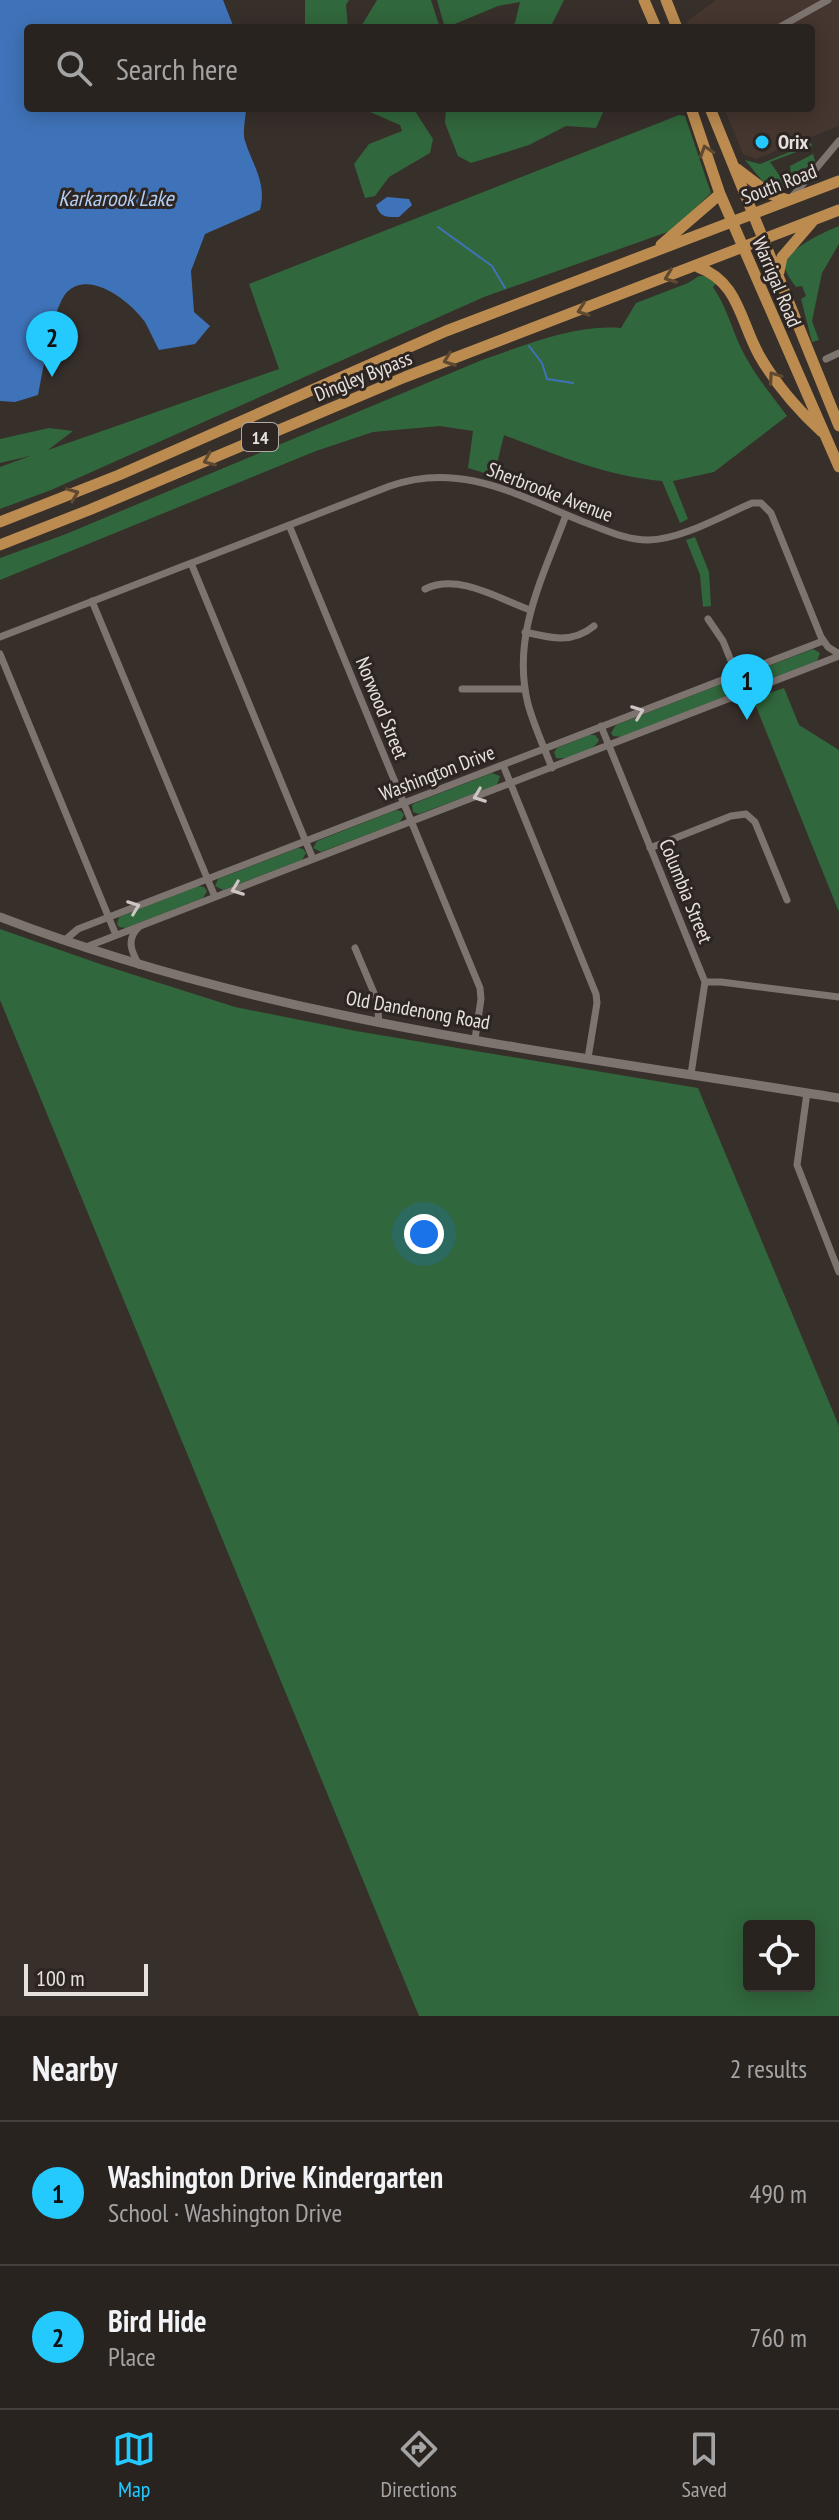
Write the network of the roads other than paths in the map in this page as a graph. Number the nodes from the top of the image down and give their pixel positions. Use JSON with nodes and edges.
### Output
{"nodes":[{"id":1,"x":644,"y":0,"type":"edge"},
{"id":2,"x":666,"y":0,"type":"edge"},
{"id":3,"x":828,"y":0,"type":"edge"},
{"id":4,"x":654,"y":24,"type":"edge"},
{"id":5,"x":675,"y":24,"type":"edge"},
{"id":6,"x":785,"y":24,"type":"edge"},
{"id":7,"x":692,"y":112,"type":"edge"},
{"id":8,"x":712,"y":112,"type":"edge"},
{"id":9,"x":838,"y":141,"type":"edge"},
{"id":10,"x":736,"y":169,"type":"junction"},
{"id":11,"x":839,"y":181,"type":"edge"},
{"id":12,"x":720,"y":194,"type":"junction"},
{"id":13,"x":790,"y":200,"type":"junction"},
{"id":14,"x":839,"y":210,"type":"edge"},
{"id":15,"x":755,"y":213,"type":"junction"},
{"id":16,"x":814,"y":220,"type":"junction"},
{"id":17,"x":732,"y":222,"type":"junction"},
{"id":18,"x":765,"y":240,"type":"junction"},
{"id":19,"x":743,"y":249,"type":"junction"},
{"id":20,"x":655,"y":251,"type":"junction"},
{"id":21,"x":698,"y":267,"type":"junction"},
{"id":22,"x":779,"y":273,"type":"junction"},
{"id":23,"x":839,"y":353,"type":"edge"},
{"id":24,"x":826,"y":359,"type":"dead end"},
{"id":25,"x":839,"y":426,"type":"edge"},
{"id":26,"x":826,"y":435,"type":"junction"},
{"id":27,"x":839,"y":467,"type":"edge"},
{"id":28,"x":566,"y":515,"type":"junction"},
{"id":29,"x":0,"y":522,"type":"edge"},
{"id":30,"x":289,"y":525,"type":"junction"},
{"id":31,"x":0,"y":545,"type":"edge"},
{"id":32,"x":191,"y":563,"type":"junction"},
{"id":33,"x":425,"y":589,"type":"dead end"},
{"id":34,"x":92,"y":601,"type":"junction"},
{"id":35,"x":530,"y":610,"type":"junction"},
{"id":36,"x":708,"y":619,"type":"dead end"},
{"id":37,"x":594,"y":626,"type":"dead end"},
{"id":38,"x":525,"y":632,"type":"junction"},
{"id":39,"x":0,"y":637,"type":"edge"},
{"id":40,"x":825,"y":643,"type":"junction"},
{"id":41,"x":0,"y":654,"type":"edge"},
{"id":42,"x":839,"y":655,"type":"edge"},
{"id":43,"x":736,"y":674,"type":"junction"},
{"id":44,"x":462,"y":689,"type":"dead end"},
{"id":45,"x":525,"y":689,"type":"junction"},
{"id":46,"x":744,"y":693,"type":"junction"},
{"id":47,"x":601,"y":726,"type":"junction"},
{"id":48,"x":608,"y":746,"type":"junction"},
{"id":49,"x":544,"y":749,"type":"junction"},
{"id":50,"x":503,"y":765,"type":"junction"},
{"id":51,"x":552,"y":768,"type":"junction"},
{"id":52,"x":510,"y":784,"type":"junction"},
{"id":53,"x":404,"y":803,"type":"junction"},
{"id":54,"x":412,"y":822,"type":"junction"},
{"id":55,"x":306,"y":841,"type":"junction"},
{"id":56,"x":650,"y":848,"type":"junction"},
{"id":57,"x":313,"y":859,"type":"junction"},
{"id":58,"x":207,"y":879,"type":"junction"},
{"id":59,"x":215,"y":897,"type":"junction"},
{"id":60,"x":787,"y":900,"type":"dead end"},
{"id":61,"x":0,"y":917,"type":"edge"},
{"id":62,"x":109,"y":917,"type":"junction"},
{"id":63,"x":141,"y":926,"type":"junction"},
{"id":64,"x":116,"y":935,"type":"junction"},
{"id":65,"x":65,"y":940,"type":"junction"},
{"id":66,"x":86,"y":947,"type":"junction"},
{"id":67,"x":355,"y":948,"type":"dead end"},
{"id":68,"x":139,"y":965,"type":"junction"},
{"id":69,"x":705,"y":982,"type":"junction"},
{"id":70,"x":839,"y":997,"type":"edge"},
{"id":71,"x":379,"y":1023,"type":"junction"},
{"id":72,"x":475,"y":1039,"type":"junction"},
{"id":73,"x":588,"y":1058,"type":"junction"},
{"id":74,"x":691,"y":1074,"type":"junction"},
{"id":75,"x":807,"y":1093,"type":"junction"},
{"id":76,"x":839,"y":1098,"type":"edge"},
{"id":77,"x":839,"y":1272,"type":"edge"}],
"edges":[{"from":1,"to":4,"type":"highway"},
{"from":2,"to":5,"type":"highway"},
{"from":3,"to":6,"type":"street"},
{"from":12,"to":7,"type":"highway","name":"Warrigal Road","one_way":true},
{"from":8,"to":10,"type":"highway","name":"Warrigal Road"},
{"from":9,"to":13,"type":"street"},
{"from":10,"to":13,"type":"highway"},
{"from":10,"to":15,"type":"highway","name":"Warrigal Road"},
{"from":11,"to":13,"type":"highway","name":"South Road","number":"14"},
{"from":12,"to":17,"type":"highway","name":"Warrigal Road"},
{"from":12,"to":20,"type":"highway"},
{"from":13,"to":15,"type":"highway","name":"South Road","number":"14"},
{"from":14,"to":16,"type":"highway","number":"14"},
{"from":15,"to":17,"type":"highway","name":"South Road","number":"14"},
{"from":15,"to":18,"type":"highway","name":"Warrigal Road"},
{"from":16,"to":18,"type":"highway","number":"14"},
{"from":16,"to":22,"type":"highway"},
{"from":17,"to":19,"type":"highway","name":"Warrigal Road"},
{"from":17,"to":20,"type":"highway","name":"Dingley Bypass","number":"14"},
{"from":18,"to":19,"type":"highway","number":"14"},
{"from":18,"to":22,"type":"highway","name":"Warrigal Road"},
{"from":19,"to":21,"type":"highway","name":"Dingley Bypass","number":"14"},
{"from":19,"to":26,"type":"highway","name":"Warrigal Road"},
{"from":29,"to":20,"type":"highway","name":"Dingley Bypass","number":"14","one_way":true},
{"from":26,"to":21,"type":"highway","one_way":true},
{"from":21,"to":31,"type":"highway","name":"Dingley Bypass","number":"14","one_way":true},
{"from":22,"to":25,"type":"highway","name":"Warrigal Road"},
{"from":23,"to":24,"type":"street"},
{"from":26,"to":27,"type":"highway","name":"Warrigal Road"},
{"from":28,"to":30,"type":"street","name":"Sherbrooke Avenue"},
{"from":28,"to":35,"type":"street"},
{"from":28,"to":40,"type":"street","name":"Sherbrooke Avenue"},
{"from":30,"to":32,"type":"street","name":"Sherbrooke Avenue"},
{"from":30,"to":53,"type":"street","name":"Norwood Street"},
{"from":32,"to":34,"type":"street","name":"Sherbrooke Avenue"},
{"from":32,"to":55,"type":"street"},
{"from":33,"to":35,"type":"street"},
{"from":34,"to":39,"type":"street","name":"Sherbrooke Avenue"},
{"from":34,"to":58,"type":"street"},
{"from":35,"to":38,"type":"street"},
{"from":36,"to":43,"type":"street"},
{"from":37,"to":38,"type":"street"},
{"from":38,"to":45,"type":"street"},
{"from":40,"to":42,"type":"street"},
{"from":40,"to":43,"type":"street","name":"Washington Drive"},
{"from":41,"to":62,"type":"street"},
{"from":42,"to":46,"type":"street","name":"Washington Drive"},
{"from":43,"to":46,"type":"street"},
{"from":47,"to":43,"type":"street","name":"Washington Drive","one_way":true},
{"from":44,"to":45,"type":"street"},
{"from":45,"to":49,"type":"street"},
{"from":46,"to":48,"type":"street","name":"Washington Drive"},
{"from":47,"to":48,"type":"street","name":"Columbia Street"},
{"from":47,"to":49,"type":"street","name":"Washington Drive"},
{"from":48,"to":51,"type":"street","name":"Washington Drive"},
{"from":48,"to":56,"type":"street","name":"Columbia Street"},
{"from":49,"to":50,"type":"street","name":"Washington Drive"},
{"from":49,"to":51,"type":"street"},
{"from":50,"to":52,"type":"street"},
{"from":50,"to":53,"type":"street","name":"Washington Drive"},
{"from":51,"to":52,"type":"street","name":"Washington Drive"},
{"from":52,"to":54,"type":"street","name":"Washington Drive","one_way":true},
{"from":52,"to":73,"type":"street"},
{"from":53,"to":54,"type":"street","name":"Norwood Street"},
{"from":53,"to":55,"type":"street","name":"Washington Drive"},
{"from":54,"to":57,"type":"street","name":"Washington Drive"},
{"from":54,"to":72,"type":"street","name":"Norwood Street"},
{"from":55,"to":57,"type":"street"},
{"from":55,"to":58,"type":"street","name":"Washington Drive"},
{"from":56,"to":60,"type":"street"},
{"from":56,"to":69,"type":"street","name":"Columbia Street"},
{"from":57,"to":59,"type":"street","name":"Washington Drive","one_way":true},
{"from":58,"to":59,"type":"street"},
{"from":62,"to":58,"type":"street","name":"Washington Drive","one_way":true},
{"from":59,"to":63,"type":"street","name":"Washington Drive"},
{"from":61,"to":65,"type":"main road","name":"Old Dandenong Road"},
{"from":62,"to":64,"type":"street"},
{"from":62,"to":65,"type":"street","name":"Washington Drive"},
{"from":63,"to":64,"type":"street","name":"Washington Drive"},
{"from":63,"to":68,"type":"street"},
{"from":64,"to":66,"type":"street","name":"Washington Drive"},
{"from":65,"to":66,"type":"main road","name":"Old Dandenong Road"},
{"from":66,"to":68,"type":"main road","name":"Old Dandenong Road"},
{"from":67,"to":71,"type":"street"},
{"from":68,"to":71,"type":"main road","name":"Old Dandenong Road"},
{"from":69,"to":70,"type":"street"},
{"from":69,"to":74,"type":"street"},
{"from":71,"to":72,"type":"main road","name":"Old Dandenong Road"},
{"from":72,"to":73,"type":"main road","name":"Old Dandenong Road"},
{"from":73,"to":74,"type":"main road","name":"Old Dandenong Road"},
{"from":74,"to":75,"type":"main road","name":"Old Dandenong Road"},
{"from":75,"to":76,"type":"main road","name":"Old Dandenong Road"},
{"from":75,"to":77,"type":"street"}]}
